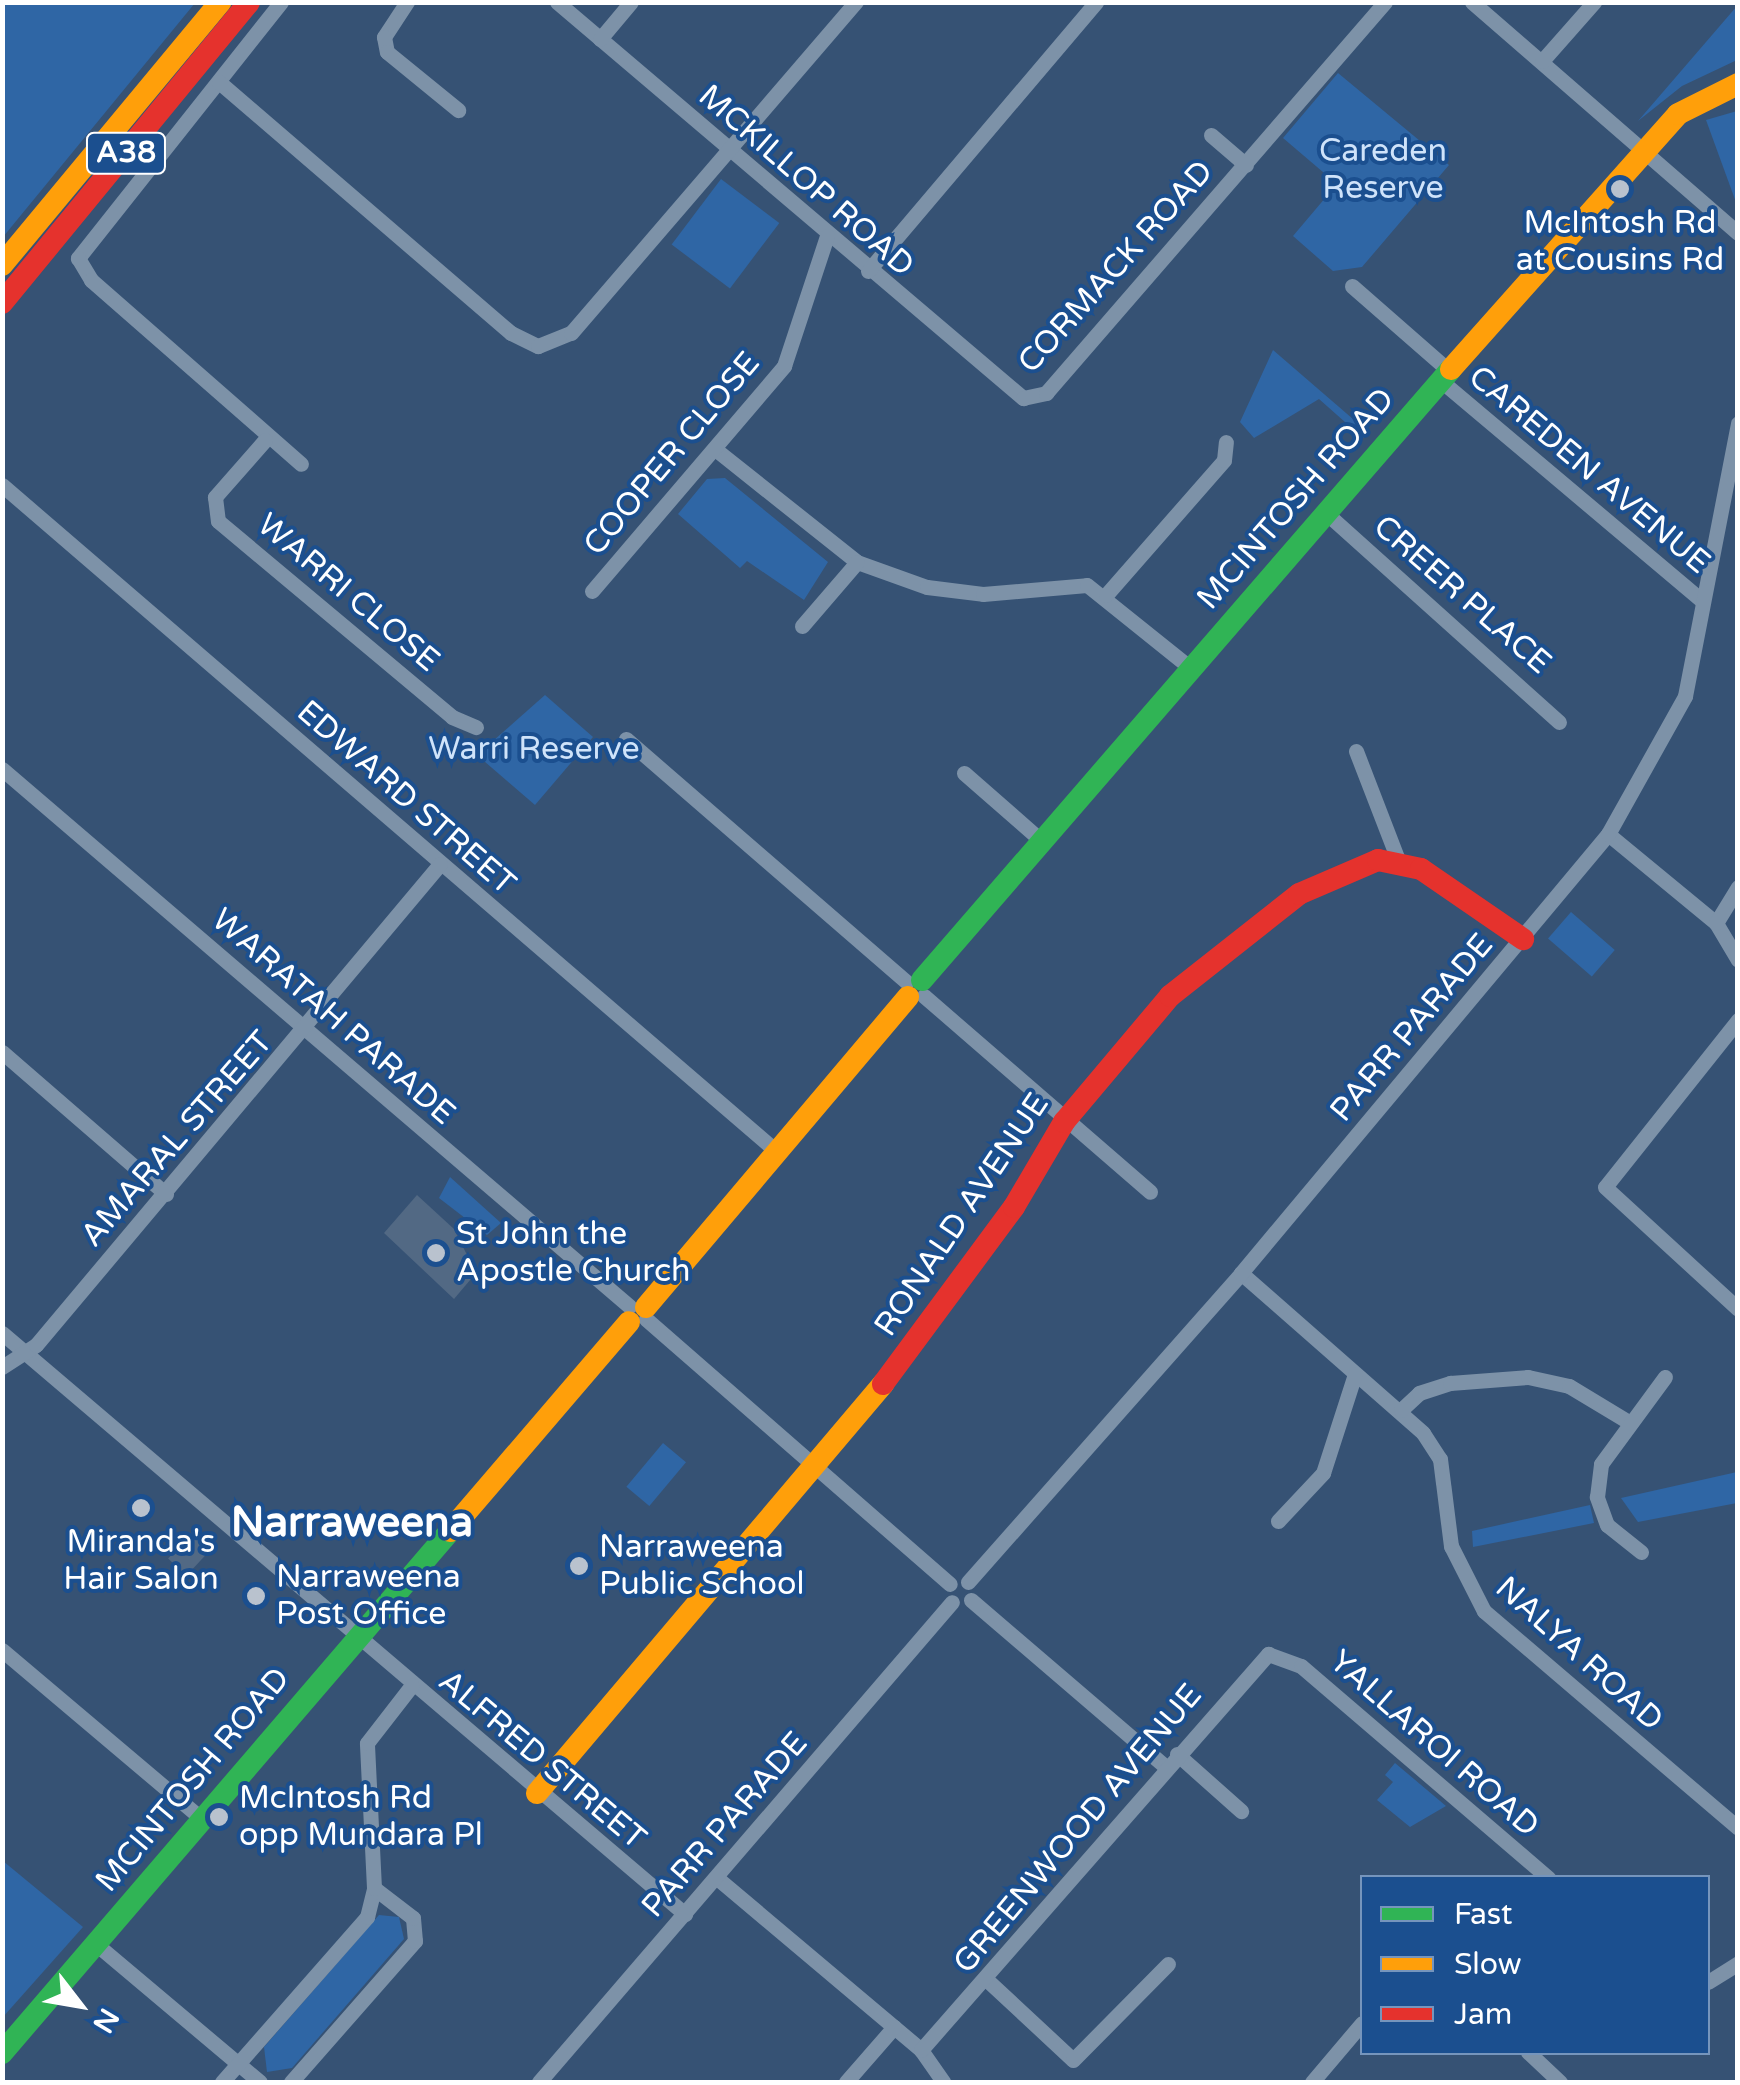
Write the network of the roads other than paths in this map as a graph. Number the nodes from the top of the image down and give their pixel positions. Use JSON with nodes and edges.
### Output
{"nodes":[{"id":1,"x":220,"y":2,"type":"edge"},
{"id":2,"x":249,"y":2,"type":"edge"},
{"id":3,"x":282,"y":2,"type":"edge"},
{"id":4,"x":407,"y":2,"type":"edge"},
{"id":5,"x":557,"y":2,"type":"edge"},
{"id":6,"x":631,"y":2,"type":"edge"},
{"id":7,"x":856,"y":2,"type":"edge"},
{"id":8,"x":1096,"y":2,"type":"edge"},
{"id":9,"x":1385,"y":2,"type":"edge"},
{"id":10,"x":1472,"y":2,"type":"edge"},
{"id":11,"x":1594,"y":2,"type":"edge"},
{"id":12,"x":600,"y":39,"type":"junction"},
{"id":13,"x":1542,"y":61,"type":"junction"},
{"id":14,"x":219,"y":82,"type":"junction"},
{"id":15,"x":1738,"y":84,"type":"edge"},
{"id":16,"x":458,"y":110,"type":"dead end"},
{"id":17,"x":1211,"y":135,"type":"dead end"},
{"id":18,"x":1643,"y":148,"type":"junction"},
{"id":19,"x":728,"y":151,"type":"junction"},
{"id":20,"x":1246,"y":166,"type":"junction"},
{"id":21,"x":96,"y":188,"type":"junction"},
{"id":22,"x":118,"y":206,"type":"junction"},
{"id":23,"x":1738,"y":233,"type":"edge"},
{"id":24,"x":827,"y":236,"type":"junction"},
{"id":25,"x":2,"y":265,"type":"edge"},
{"id":26,"x":868,"y":271,"type":"junction"},
{"id":27,"x":1352,"y":286,"type":"dead end"},
{"id":28,"x":2,"y":303,"type":"edge"},
{"id":29,"x":1444,"y":376,"type":"junction"},
{"id":30,"x":1022,"y":398,"type":"joint"},
{"id":31,"x":1738,"y":423,"type":"edge"},
{"id":32,"x":265,"y":440,"type":"junction"},
{"id":33,"x":1226,"y":442,"type":"dead end"},
{"id":34,"x":715,"y":449,"type":"junction"},
{"id":35,"x":302,"y":464,"type":"dead end"},
{"id":36,"x":2,"y":485,"type":"edge"},
{"id":37,"x":1326,"y":513,"type":"junction"},
{"id":38,"x":857,"y":562,"type":"junction"},
{"id":39,"x":592,"y":591,"type":"dead end"},
{"id":40,"x":1106,"y":595,"type":"junction"},
{"id":41,"x":1702,"y":600,"type":"junction"},
{"id":42,"x":802,"y":626,"type":"dead end"},
{"id":43,"x":1192,"y":670,"type":"junction"},
{"id":44,"x":1559,"y":722,"type":"dead end"},
{"id":45,"x":476,"y":727,"type":"dead end"},
{"id":46,"x":626,"y":739,"type":"dead end"},
{"id":47,"x":1356,"y":751,"type":"dead end"},
{"id":48,"x":2,"y":769,"type":"edge"},
{"id":49,"x":964,"y":773,"type":"dead end"},
{"id":50,"x":1608,"y":834,"type":"junction"},
{"id":51,"x":1044,"y":843,"type":"junction"},
{"id":52,"x":1398,"y":860,"type":"junction"},
{"id":53,"x":440,"y":864,"type":"junction"},
{"id":54,"x":1738,"y":887,"type":"edge"},
{"id":55,"x":1716,"y":923,"type":"junction"},
{"id":56,"x":1523,"y":939,"type":"junction"},
{"id":57,"x":1738,"y":960,"type":"edge"},
{"id":58,"x":915,"y":989,"type":"junction"},
{"id":59,"x":1738,"y":1020,"type":"edge"},
{"id":60,"x":304,"y":1028,"type":"junction"},
{"id":61,"x":2,"y":1052,"type":"edge"},
{"id":62,"x":1064,"y":1122,"type":"junction"},
{"id":63,"x":776,"y":1150,"type":"junction"},
{"id":64,"x":1150,"y":1192,"type":"dead end"},
{"id":65,"x":166,"y":1194,"type":"junction"},
{"id":66,"x":1241,"y":1273,"type":"junction"},
{"id":67,"x":1738,"y":1309,"type":"edge"},
{"id":68,"x":637,"y":1314,"type":"junction"},
{"id":69,"x":2,"y":1332,"type":"edge"},
{"id":70,"x":28,"y":1354,"type":"junction"},
{"id":71,"x":2,"y":1367,"type":"edge"},
{"id":72,"x":1355,"y":1374,"type":"junction"},
{"id":73,"x":1666,"y":1378,"type":"dead end"},
{"id":74,"x":1401,"y":1410,"type":"junction"},
{"id":75,"x":1627,"y":1421,"type":"junction"},
{"id":76,"x":815,"y":1466,"type":"junction"},
{"id":77,"x":1278,"y":1521,"type":"dead end"},
{"id":78,"x":1641,"y":1552,"type":"dead end"},
{"id":79,"x":968,"y":1582,"type":"junction"},
{"id":80,"x":950,"y":1584,"type":"junction"},
{"id":81,"x":971,"y":1600,"type":"junction"},
{"id":82,"x":952,"y":1602,"type":"junction"},
{"id":83,"x":357,"y":1638,"type":"junction"},
{"id":84,"x":2,"y":1650,"type":"edge"},
{"id":85,"x":1282,"y":1656,"type":"joint"},
{"id":86,"x":412,"y":1685,"type":"junction"},
{"id":87,"x":1177,"y":1754,"type":"junction"},
{"id":88,"x":1166,"y":1767,"type":"junction"},
{"id":89,"x":537,"y":1792,"type":"junction"},
{"id":90,"x":1241,"y":1811,"type":"dead end"},
{"id":91,"x":202,"y":1819,"type":"junction"},
{"id":92,"x":1738,"y":1828,"type":"edge"},
{"id":93,"x":1544,"y":1875,"type":"edge"},
{"id":94,"x":716,"y":1878,"type":"junction"},
{"id":95,"x":374,"y":1888,"type":"junction"},
{"id":96,"x":684,"y":1914,"type":"junction"},
{"id":97,"x":96,"y":1944,"type":"junction"},
{"id":98,"x":1738,"y":1963,"type":"edge"},
{"id":99,"x":1168,"y":1964,"type":"dead end"},
{"id":100,"x":987,"y":1980,"type":"junction"},
{"id":101,"x":1710,"y":1981,"type":"edge"},
{"id":102,"x":1360,"y":2026,"type":"edge"},
{"id":103,"x":894,"y":2027,"type":"junction"},
{"id":104,"x":921,"y":2050,"type":"junction"},
{"id":105,"x":2,"y":2053,"type":"edge"},
{"id":106,"x":1531,"y":2055,"type":"edge"},
{"id":107,"x":238,"y":2064,"type":"junction"},
{"id":108,"x":222,"y":2082,"type":"edge"},
{"id":109,"x":260,"y":2082,"type":"edge"},
{"id":110,"x":292,"y":2082,"type":"edge"},
{"id":111,"x":538,"y":2082,"type":"edge"},
{"id":112,"x":846,"y":2082,"type":"edge"},
{"id":113,"x":942,"y":2082,"type":"edge"},
{"id":114,"x":1312,"y":2082,"type":"edge"},
{"id":115,"x":1560,"y":2082,"type":"edge"}],
"edges":[{"from":1,"to":25,"type":"main road","number":"A38"},
{"from":2,"to":21,"type":"main road","number":"A38"},
{"from":3,"to":14,"type":"street"},
{"from":4,"to":16,"type":"street"},
{"from":5,"to":12,"type":"street","name":"MCKILLOP ROAD"},
{"from":6,"to":12,"type":"street"},
{"from":7,"to":19,"type":"street"},
{"from":8,"to":26,"type":"street"},
{"from":9,"to":20,"type":"street","name":"CORMACK ROAD"},
{"from":10,"to":13,"type":"street"},
{"from":11,"to":13,"type":"street"},
{"from":12,"to":19,"type":"street","name":"MCKILLOP ROAD"},
{"from":13,"to":18,"type":"street"},
{"from":14,"to":19,"type":"street"},
{"from":14,"to":22,"type":"street"},
{"from":15,"to":18,"type":"main road","name":"MCINTOSH ROAD"},
{"from":17,"to":20,"type":"street","name":"CORMACK ROAD"},
{"from":18,"to":23,"type":"street"},
{"from":18,"to":29,"type":"main road","name":"MCINTOSH ROAD"},
{"from":19,"to":24,"type":"street","name":"MCKILLOP ROAD"},
{"from":20,"to":30,"type":"street","name":"CORMACK ROAD"},
{"from":21,"to":22,"type":"street"},
{"from":21,"to":28,"type":"main road","number":"A38"},
{"from":22,"to":32,"type":"street"},
{"from":24,"to":26,"type":"street","name":"MCKILLOP ROAD"},
{"from":24,"to":34,"type":"street","name":"COOPER CLOSE"},
{"from":26,"to":30,"type":"street","name":"MCKILLOP ROAD"},
{"from":27,"to":29,"type":"street","name":"CAREDEN AVENUE"},
{"from":29,"to":37,"type":"main road","name":"MCINTOSH ROAD"},
{"from":29,"to":41,"type":"street","name":"CAREDEN AVENUE"},
{"from":31,"to":41,"type":"street","name":"PARR PARADE"},
{"from":32,"to":35,"type":"street"},
{"from":32,"to":45,"type":"street","name":"WARRI CLOSE"},
{"from":33,"to":40,"type":"street"},
{"from":34,"to":38,"type":"street"},
{"from":34,"to":39,"type":"street","name":"COOPER CLOSE"},
{"from":36,"to":53,"type":"street","name":"EDWARD STREET"},
{"from":37,"to":43,"type":"main road","name":"MCINTOSH ROAD"},
{"from":37,"to":44,"type":"street","name":"CREER PLACE"},
{"from":38,"to":40,"type":"street"},
{"from":38,"to":42,"type":"street"},
{"from":40,"to":43,"type":"street"},
{"from":41,"to":50,"type":"street","name":"PARR PARADE"},
{"from":43,"to":51,"type":"main road","name":"MCINTOSH ROAD"},
{"from":46,"to":58,"type":"street"},
{"from":47,"to":52,"type":"street"},
{"from":48,"to":60,"type":"street","name":"WARATAH PARADE"},
{"from":49,"to":51,"type":"street"},
{"from":50,"to":55,"type":"street"},
{"from":50,"to":56,"type":"street","name":"PARR PARADE"},
{"from":51,"to":58,"type":"main road","name":"MCINTOSH ROAD"},
{"from":52,"to":56,"type":"main road"},
{"from":52,"to":62,"type":"main road","name":"RONALD AVENUE"},
{"from":53,"to":60,"type":"street","name":"AMARAL STREET"},
{"from":53,"to":63,"type":"street","name":"EDWARD STREET"},
{"from":54,"to":55,"type":"street"},
{"from":55,"to":57,"type":"street"},
{"from":56,"to":66,"type":"street","name":"PARR PARADE"},
{"from":58,"to":62,"type":"street"},
{"from":58,"to":63,"type":"main road","name":"MCINTOSH ROAD"},
{"from":59,"to":67,"type":"street"},
{"from":60,"to":65,"type":"street","name":"AMARAL STREET"},
{"from":60,"to":68,"type":"street","name":"WARATAH PARADE"},
{"from":61,"to":65,"type":"street"},
{"from":62,"to":64,"type":"street"},
{"from":62,"to":76,"type":"main road","name":"RONALD AVENUE"},
{"from":63,"to":68,"type":"main road","name":"MCINTOSH ROAD"},
{"from":65,"to":70,"type":"street","name":"AMARAL STREET"},
{"from":66,"to":72,"type":"street","name":"NALYA ROAD"},
{"from":66,"to":79,"type":"street","name":"PARR PARADE"},
{"from":68,"to":76,"type":"street","name":"WARATAH PARADE"},
{"from":68,"to":83,"type":"main road","name":"MCINTOSH ROAD"},
{"from":69,"to":70,"type":"street","name":"ALFRED STREET"},
{"from":70,"to":71,"type":"street"},
{"from":70,"to":83,"type":"street","name":"ALFRED STREET"},
{"from":72,"to":74,"type":"street","name":"NALYA ROAD"},
{"from":72,"to":77,"type":"street"},
{"from":73,"to":75,"type":"street"},
{"from":74,"to":75,"type":"street"},
{"from":74,"to":92,"type":"street","name":"NALYA ROAD"},
{"from":75,"to":78,"type":"street"},
{"from":76,"to":80,"type":"street","name":"WARATAH PARADE"},
{"from":76,"to":89,"type":"main road","name":"RONALD AVENUE"},
{"from":79,"to":80,"type":"street"},
{"from":79,"to":81,"type":"street"},
{"from":80,"to":82,"type":"street"},
{"from":81,"to":82,"type":"street"},
{"from":81,"to":88,"type":"street"},
{"from":82,"to":94,"type":"street","name":"PARR PARADE"},
{"from":83,"to":86,"type":"street","name":"ALFRED STREET"},
{"from":83,"to":91,"type":"main road","name":"MCINTOSH ROAD"},
{"from":84,"to":91,"type":"street"},
{"from":85,"to":87,"type":"street","name":"GREENWOOD AVENUE"},
{"from":85,"to":93,"type":"street","name":"YALLAROI ROAD"},
{"from":86,"to":89,"type":"street","name":"ALFRED STREET"},
{"from":86,"to":95,"type":"street"},
{"from":87,"to":88,"type":"street","name":"GREENWOOD AVENUE"},
{"from":87,"to":90,"type":"street"},
{"from":88,"to":100,"type":"street","name":"GREENWOOD AVENUE"},
{"from":89,"to":96,"type":"street","name":"ALFRED STREET"},
{"from":91,"to":97,"type":"main road","name":"MCINTOSH ROAD"},
{"from":94,"to":96,"type":"street","name":"PARR PARADE"},
{"from":94,"to":103,"type":"street"},
{"from":95,"to":107,"type":"street"},
{"from":95,"to":110,"type":"street"},
{"from":96,"to":111,"type":"street","name":"PARR PARADE"},
{"from":97,"to":105,"type":"main road","name":"MCINTOSH ROAD"},
{"from":97,"to":107,"type":"street"},
{"from":98,"to":101,"type":"street"},
{"from":99,"to":100,"type":"street"},
{"from":100,"to":104,"type":"street","name":"GREENWOOD AVENUE"},
{"from":102,"to":114,"type":"street"},
{"from":103,"to":104,"type":"street"},
{"from":103,"to":112,"type":"street"},
{"from":104,"to":113,"type":"street"},
{"from":106,"to":115,"type":"street"},
{"from":107,"to":108,"type":"street"},
{"from":107,"to":109,"type":"street"}]}
